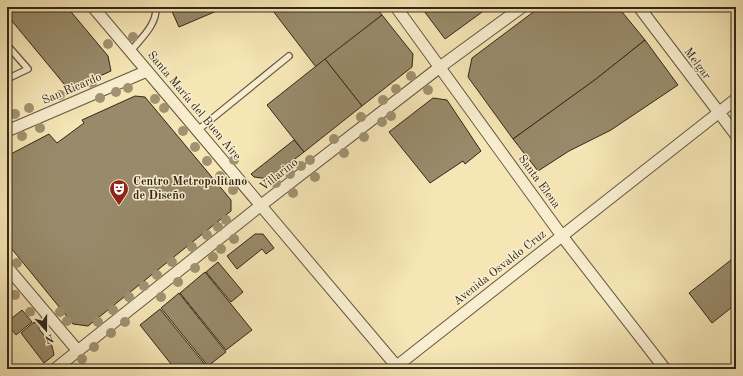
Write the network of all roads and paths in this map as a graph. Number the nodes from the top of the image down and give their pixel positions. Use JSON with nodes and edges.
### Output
{"nodes":[{"id":1,"x":93,"y":7,"type":"edge"},
{"id":2,"x":156,"y":7,"type":"edge"},
{"id":3,"x":396,"y":7,"type":"edge"},
{"id":4,"x":522,"y":7,"type":"edge"},
{"id":5,"x":638,"y":7,"type":"edge"},
{"id":6,"x":7,"y":46,"type":"edge"},
{"id":7,"x":131,"y":51,"type":"junction"},
{"id":8,"x":289,"y":56,"type":"dead end"},
{"id":9,"x":440,"y":67,"type":"junction"},
{"id":10,"x":147,"y":71,"type":"junction"},
{"id":11,"x":7,"y":79,"type":"edge"},
{"id":12,"x":736,"y":99,"type":"edge"},
{"id":13,"x":718,"y":113,"type":"junction"},
{"id":14,"x":198,"y":130,"type":"junction"},
{"id":15,"x":7,"y":131,"type":"edge"},
{"id":16,"x":736,"y":136,"type":"edge"},
{"id":17,"x":260,"y":206,"type":"junction"},
{"id":18,"x":562,"y":236,"type":"junction"},
{"id":19,"x":7,"y":267,"type":"edge"},
{"id":20,"x":78,"y":351,"type":"junction"},
{"id":21,"x":396,"y":368,"type":"edge"},
{"id":22,"x":55,"y":369,"type":"edge"},
{"id":23,"x":665,"y":369,"type":"edge"}],
"edges":[{"from":1,"to":7,"type":"street","name":"Santa María del Buen Aire"},
{"from":2,"to":7,"type":"lane"},
{"from":3,"to":9,"type":"street","name":"Santa Elena"},
{"from":4,"to":9,"type":"street","name":"Villarino"},
{"from":5,"to":13,"type":"street","name":"Melgar"},
{"from":6,"to":11,"type":"lane"},
{"from":7,"to":10,"type":"street","name":"Santa María del Buen Aire"},
{"from":8,"to":14,"type":"lane"},
{"from":9,"to":17,"type":"street","name":"Villarino"},
{"from":9,"to":18,"type":"street","name":"Santa Elena"},
{"from":10,"to":14,"type":"street","name":"Santa María del Buen Aire"},
{"from":10,"to":15,"type":"street","name":"San Ricardo"},
{"from":12,"to":13,"type":"street","name":"Avenida Osvaldo Cruz"},
{"from":13,"to":16,"type":"street","name":"Melgar"},
{"from":13,"to":18,"type":"street","name":"Avenida Osvaldo Cruz"},
{"from":14,"to":17,"type":"street","name":"Santa María del Buen Aire"},
{"from":17,"to":20,"type":"street","name":"Villarino"},
{"from":17,"to":21,"type":"street","name":"Santa María del Buen Aire"},
{"from":18,"to":21,"type":"street","name":"Avenida Osvaldo Cruz"},
{"from":18,"to":23,"type":"street","name":"Santa Elena"},
{"from":19,"to":20,"type":"street"},
{"from":20,"to":22,"type":"street","name":"Villarino"}]}
